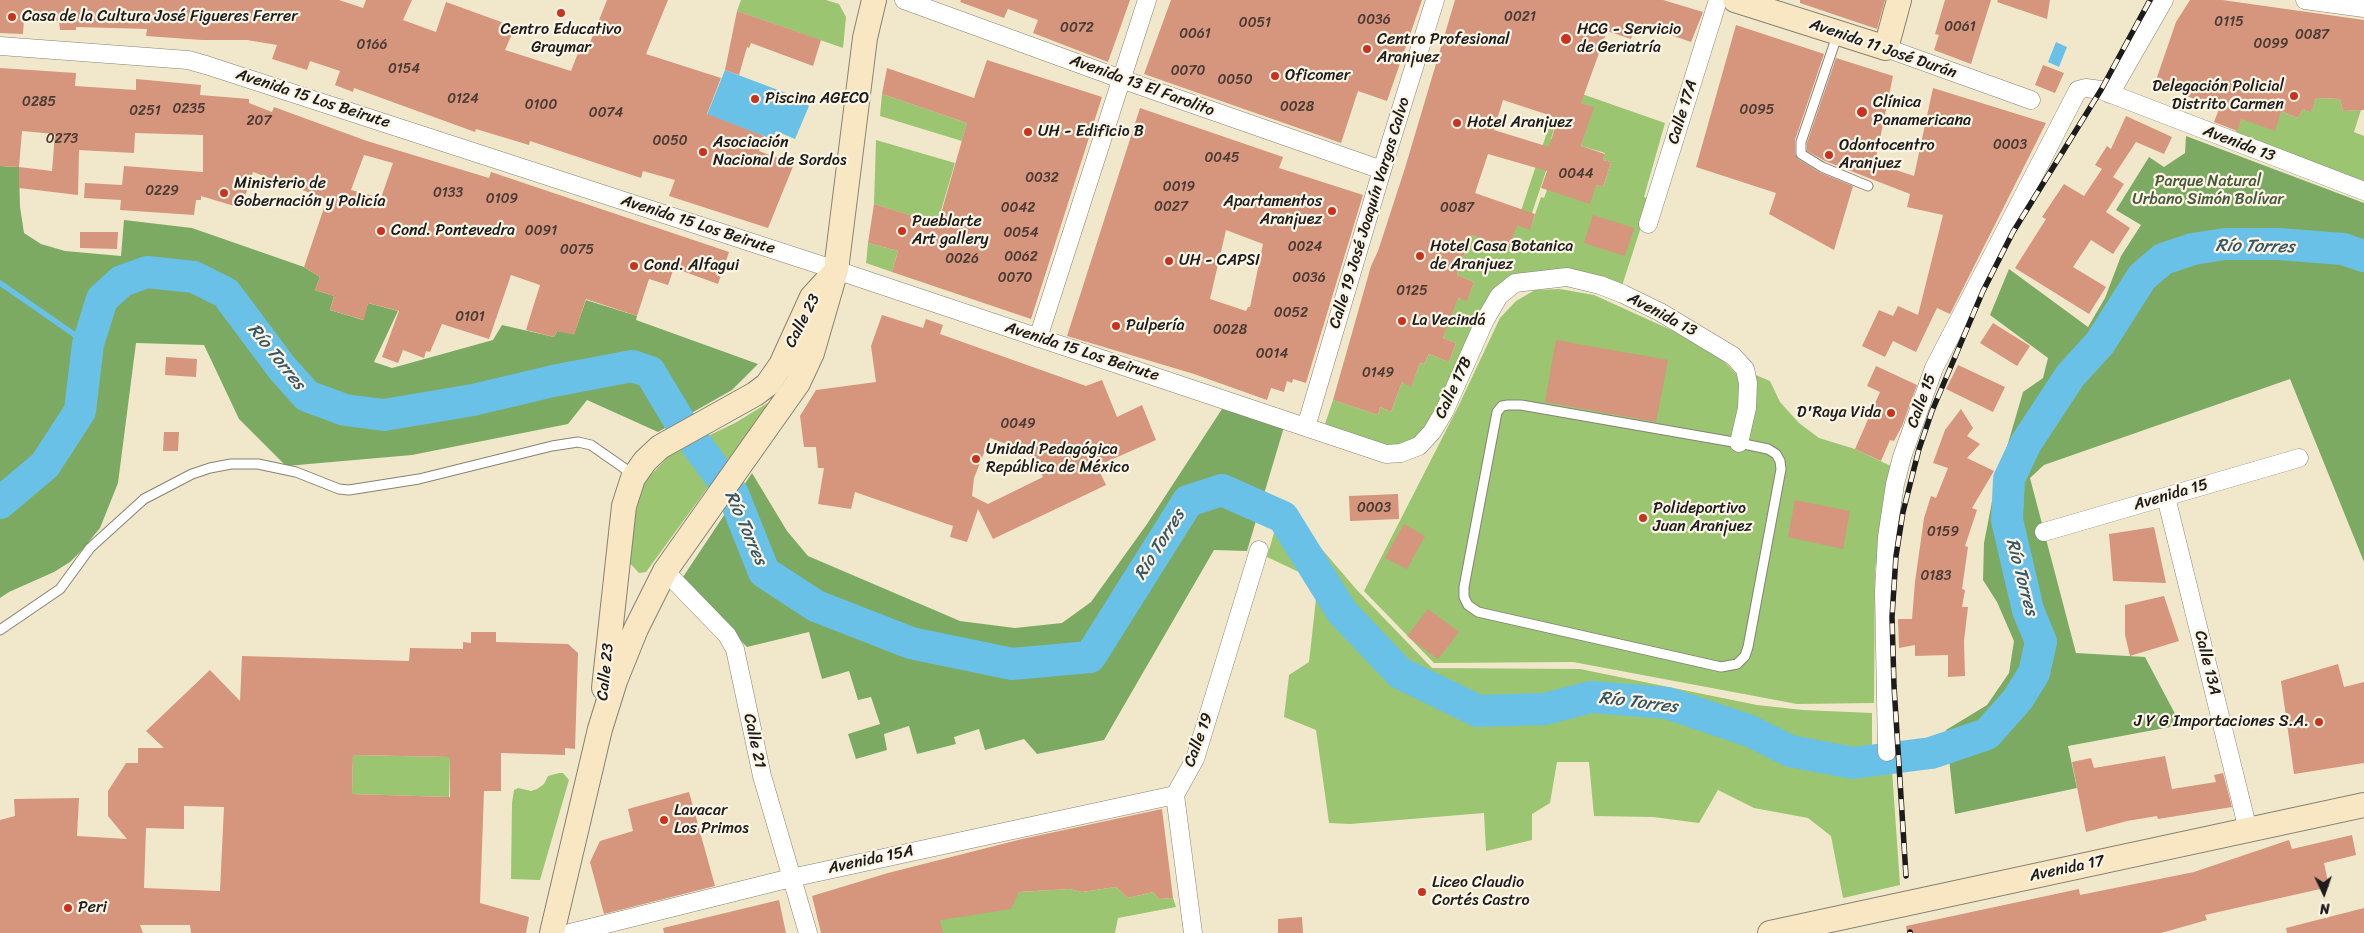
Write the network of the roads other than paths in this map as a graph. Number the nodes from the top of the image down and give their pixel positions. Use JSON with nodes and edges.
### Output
{"nodes":[{"id":1,"x":874,"y":0,"type":"edge"},
{"id":2,"x":904,"y":0,"type":"edge"},
{"id":3,"x":1147,"y":0,"type":"edge"},
{"id":4,"x":1435,"y":0,"type":"edge"},
{"id":5,"x":1718,"y":0,"type":"edge"},
{"id":6,"x":1735,"y":0,"type":"edge"},
{"id":7,"x":1899,"y":0,"type":"edge"},
{"id":8,"x":2164,"y":0,"type":"edge"},
{"id":9,"x":2305,"y":0,"type":"edge"},
{"id":10,"x":2364,"y":8,"type":"edge"},
{"id":11,"x":1838,"y":33,"type":"junction"},
{"id":12,"x":0,"y":46,"type":"edge"},
{"id":13,"x":1886,"y":48,"type":"junction"},
{"id":14,"x":1121,"y":79,"type":"junction"},
{"id":15,"x":2086,"y":88,"type":"joint"},
{"id":16,"x":2110,"y":94,"type":"junction"},
{"id":17,"x":2031,"y":100,"type":"dead end"},
{"id":18,"x":1382,"y":170,"type":"junction"},
{"id":19,"x":1868,"y":186,"type":"dead end"},
{"id":20,"x":2364,"y":191,"type":"edge"},
{"id":21,"x":1648,"y":224,"type":"dead end"},
{"id":22,"x":836,"y":270,"type":"junction"},
{"id":23,"x":1499,"y":296,"type":"joint"},
{"id":24,"x":1038,"y":338,"type":"junction"},
{"id":25,"x":1306,"y":427,"type":"junction"},
{"id":26,"x":1739,"y":443,"type":"junction"},
{"id":27,"x":1386,"y":454,"type":"joint"},
{"id":28,"x":2299,"y":458,"type":"dead end"},
{"id":29,"x":633,"y":478,"type":"junction"},
{"id":30,"x":2166,"y":497,"type":"junction"},
{"id":31,"x":2044,"y":532,"type":"dead end"},
{"id":32,"x":1259,"y":550,"type":"dead end"},
{"id":33,"x":667,"y":569,"type":"junction"},
{"id":34,"x":0,"y":630,"type":"edge"},
{"id":35,"x":600,"y":729,"type":"junction"},
{"id":36,"x":1887,"y":752,"type":"dead end"},
{"id":37,"x":1175,"y":795,"type":"junction"},
{"id":38,"x":2364,"y":805,"type":"edge"},
{"id":39,"x":2248,"y":830,"type":"junction"},
{"id":40,"x":791,"y":878,"type":"junction"},
{"id":41,"x":552,"y":933,"type":"edge"},
{"id":42,"x":570,"y":933,"type":"edge"},
{"id":43,"x":808,"y":933,"type":"edge"},
{"id":44,"x":1193,"y":933,"type":"edge"},
{"id":45,"x":1770,"y":933,"type":"edge"}],
"edges":[{"from":1,"to":22,"type":"main road"},
{"from":2,"to":14,"type":"street","name":"Avenida 13 El Farolito"},
{"from":3,"to":14,"type":"street"},
{"from":4,"to":18,"type":"street","name":"Calle 19 José Joaquín Vargas Calvo"},
{"from":5,"to":21,"type":"street","name":"Calle 17A"},
{"from":6,"to":11,"type":"main road","name":"Avenida 11 José Durán"},
{"from":7,"to":13,"type":"main road"},
{"from":8,"to":16,"type":"street"},
{"from":9,"to":10,"type":"street"},
{"from":11,"to":13,"type":"main road","name":"Avenida 11 José Durán"},
{"from":11,"to":19,"type":"lane"},
{"from":12,"to":22,"type":"street","name":"Avenida 15 Los Beirute"},
{"from":13,"to":17,"type":"street","name":"Avenida 11 José Durán"},
{"from":14,"to":18,"type":"street","name":"Avenida 13 El Farolito"},
{"from":14,"to":24,"type":"street"},
{"from":15,"to":16,"type":"street","name":"Avenida 13"},
{"from":15,"to":36,"type":"street","name":"Calle 15"},
{"from":16,"to":20,"type":"street","name":"Avenida 13"},
{"from":18,"to":25,"type":"street","name":"Calle 19 José Joaquín Vargas Calvo"},
{"from":22,"to":24,"type":"street","name":"Avenida 15 Los Beirute"},
{"from":22,"to":29,"type":"main road","name":"Calle 23"},
{"from":22,"to":33,"type":"main road","name":"Calle 23"},
{"from":23,"to":26,"type":"street","name":"Avenida 13"},
{"from":23,"to":27,"type":"street","name":"Calle 17B"},
{"from":24,"to":25,"type":"street","name":"Avenida 15 Los Beirute"},
{"from":25,"to":27,"type":"street","name":"Avenida 15 Los Beirute"},
{"from":26,"to":26,"type":"lane"},
{"from":28,"to":30,"type":"street","name":"Avenida 15"},
{"from":29,"to":34,"type":"lane"},
{"from":29,"to":35,"type":"main road","name":"Calle 23"},
{"from":30,"to":31,"type":"street","name":"Avenida 15"},
{"from":30,"to":39,"type":"street","name":"Calle 13A"},
{"from":32,"to":37,"type":"street","name":"Calle 19"},
{"from":33,"to":35,"type":"main road","name":"Calle 23"},
{"from":33,"to":40,"type":"street","name":"Calle 21"},
{"from":35,"to":41,"type":"main road","name":"Calle 23"},
{"from":37,"to":40,"type":"street","name":"Avenida 15A"},
{"from":37,"to":44,"type":"street"},
{"from":38,"to":39,"type":"main road","name":"Avenida 17"},
{"from":39,"to":45,"type":"main road","name":"Avenida 17"},
{"from":40,"to":42,"type":"street","name":"Avenida 15A"},
{"from":40,"to":43,"type":"street","name":"Calle 21"}]}
